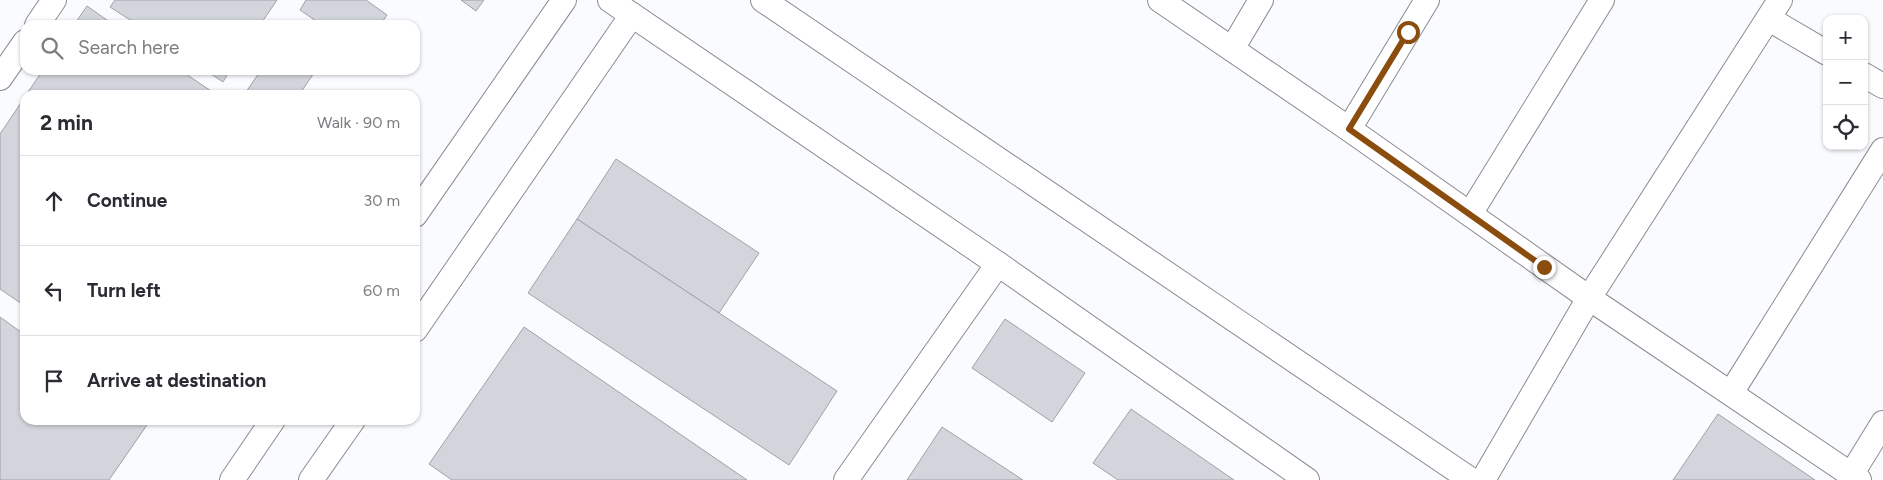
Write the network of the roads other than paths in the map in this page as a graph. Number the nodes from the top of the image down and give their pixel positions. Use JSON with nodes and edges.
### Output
{"nodes":[{"id":1,"x":54,"y":0,"type":"edge"},
{"id":2,"x":564,"y":0,"type":"edge"},
{"id":3,"x":610,"y":0,"type":"edge"},
{"id":4,"x":763,"y":0,"type":"edge"},
{"id":5,"x":1160,"y":0,"type":"edge"},
{"id":6,"x":1261,"y":0,"type":"edge"},
{"id":7,"x":1427,"y":0,"type":"edge"},
{"id":8,"x":1602,"y":0,"type":"edge"},
{"id":9,"x":1774,"y":10,"type":"edge"},
{"id":10,"x":632,"y":15,"type":"junction"},
{"id":11,"x":40,"y":20,"type":"edge"},
{"id":12,"x":20,"y":49,"type":"edge"},
{"id":13,"x":1232,"y":49,"type":"junction"},
{"id":14,"x":1823,"y":50,"type":"edge"},
{"id":15,"x":1868,"y":77,"type":"edge"},
{"id":16,"x":0,"y":78,"type":"edge"},
{"id":17,"x":1883,"y":86,"type":"edge"},
{"id":18,"x":1349,"y":129,"type":"junction"},
{"id":19,"x":1883,"y":150,"type":"edge"},
{"id":20,"x":420,"y":208,"type":"edge"},
{"id":21,"x":1470,"y":214,"type":"junction"},
{"id":22,"x":998,"y":264,"type":"junction"},
{"id":23,"x":1589,"y":298,"type":"junction"},
{"id":24,"x":420,"y":323,"type":"edge"},
{"id":25,"x":1731,"y":393,"type":"junction"},
{"id":26,"x":1883,"y":423,"type":"edge"},
{"id":27,"x":270,"y":425,"type":"edge"},
{"id":28,"x":350,"y":425,"type":"edge"},
{"id":29,"x":1855,"y":477,"type":"edge"},
{"id":30,"x":232,"y":480,"type":"edge"},
{"id":31,"x":311,"y":480,"type":"edge"},
{"id":32,"x":846,"y":480,"type":"edge"},
{"id":33,"x":1307,"y":480,"type":"edge"},
{"id":34,"x":1471,"y":480,"type":"edge"},
{"id":35,"x":1483,"y":480,"type":"edge"}],
"edges":[{"from":1,"to":11,"type":"street"},
{"from":2,"to":20,"type":"street"},
{"from":3,"to":10,"type":"street"},
{"from":4,"to":34,"type":"street"},
{"from":5,"to":13,"type":"street"},
{"from":6,"to":13,"type":"street"},
{"from":7,"to":18,"type":"street"},
{"from":8,"to":21,"type":"street"},
{"from":9,"to":14,"type":"street"},
{"from":9,"to":23,"type":"street"},
{"from":10,"to":22,"type":"street"},
{"from":10,"to":24,"type":"street"},
{"from":12,"to":16,"type":"street"},
{"from":13,"to":18,"type":"street"},
{"from":15,"to":17,"type":"street"},
{"from":18,"to":21,"type":"street"},
{"from":19,"to":25,"type":"street"},
{"from":21,"to":23,"type":"street"},
{"from":22,"to":32,"type":"street"},
{"from":22,"to":33,"type":"street"},
{"from":23,"to":25,"type":"street"},
{"from":23,"to":35,"type":"street"},
{"from":25,"to":29,"type":"street"},
{"from":26,"to":29,"type":"street"},
{"from":27,"to":30,"type":"street"},
{"from":28,"to":31,"type":"street"}]}
